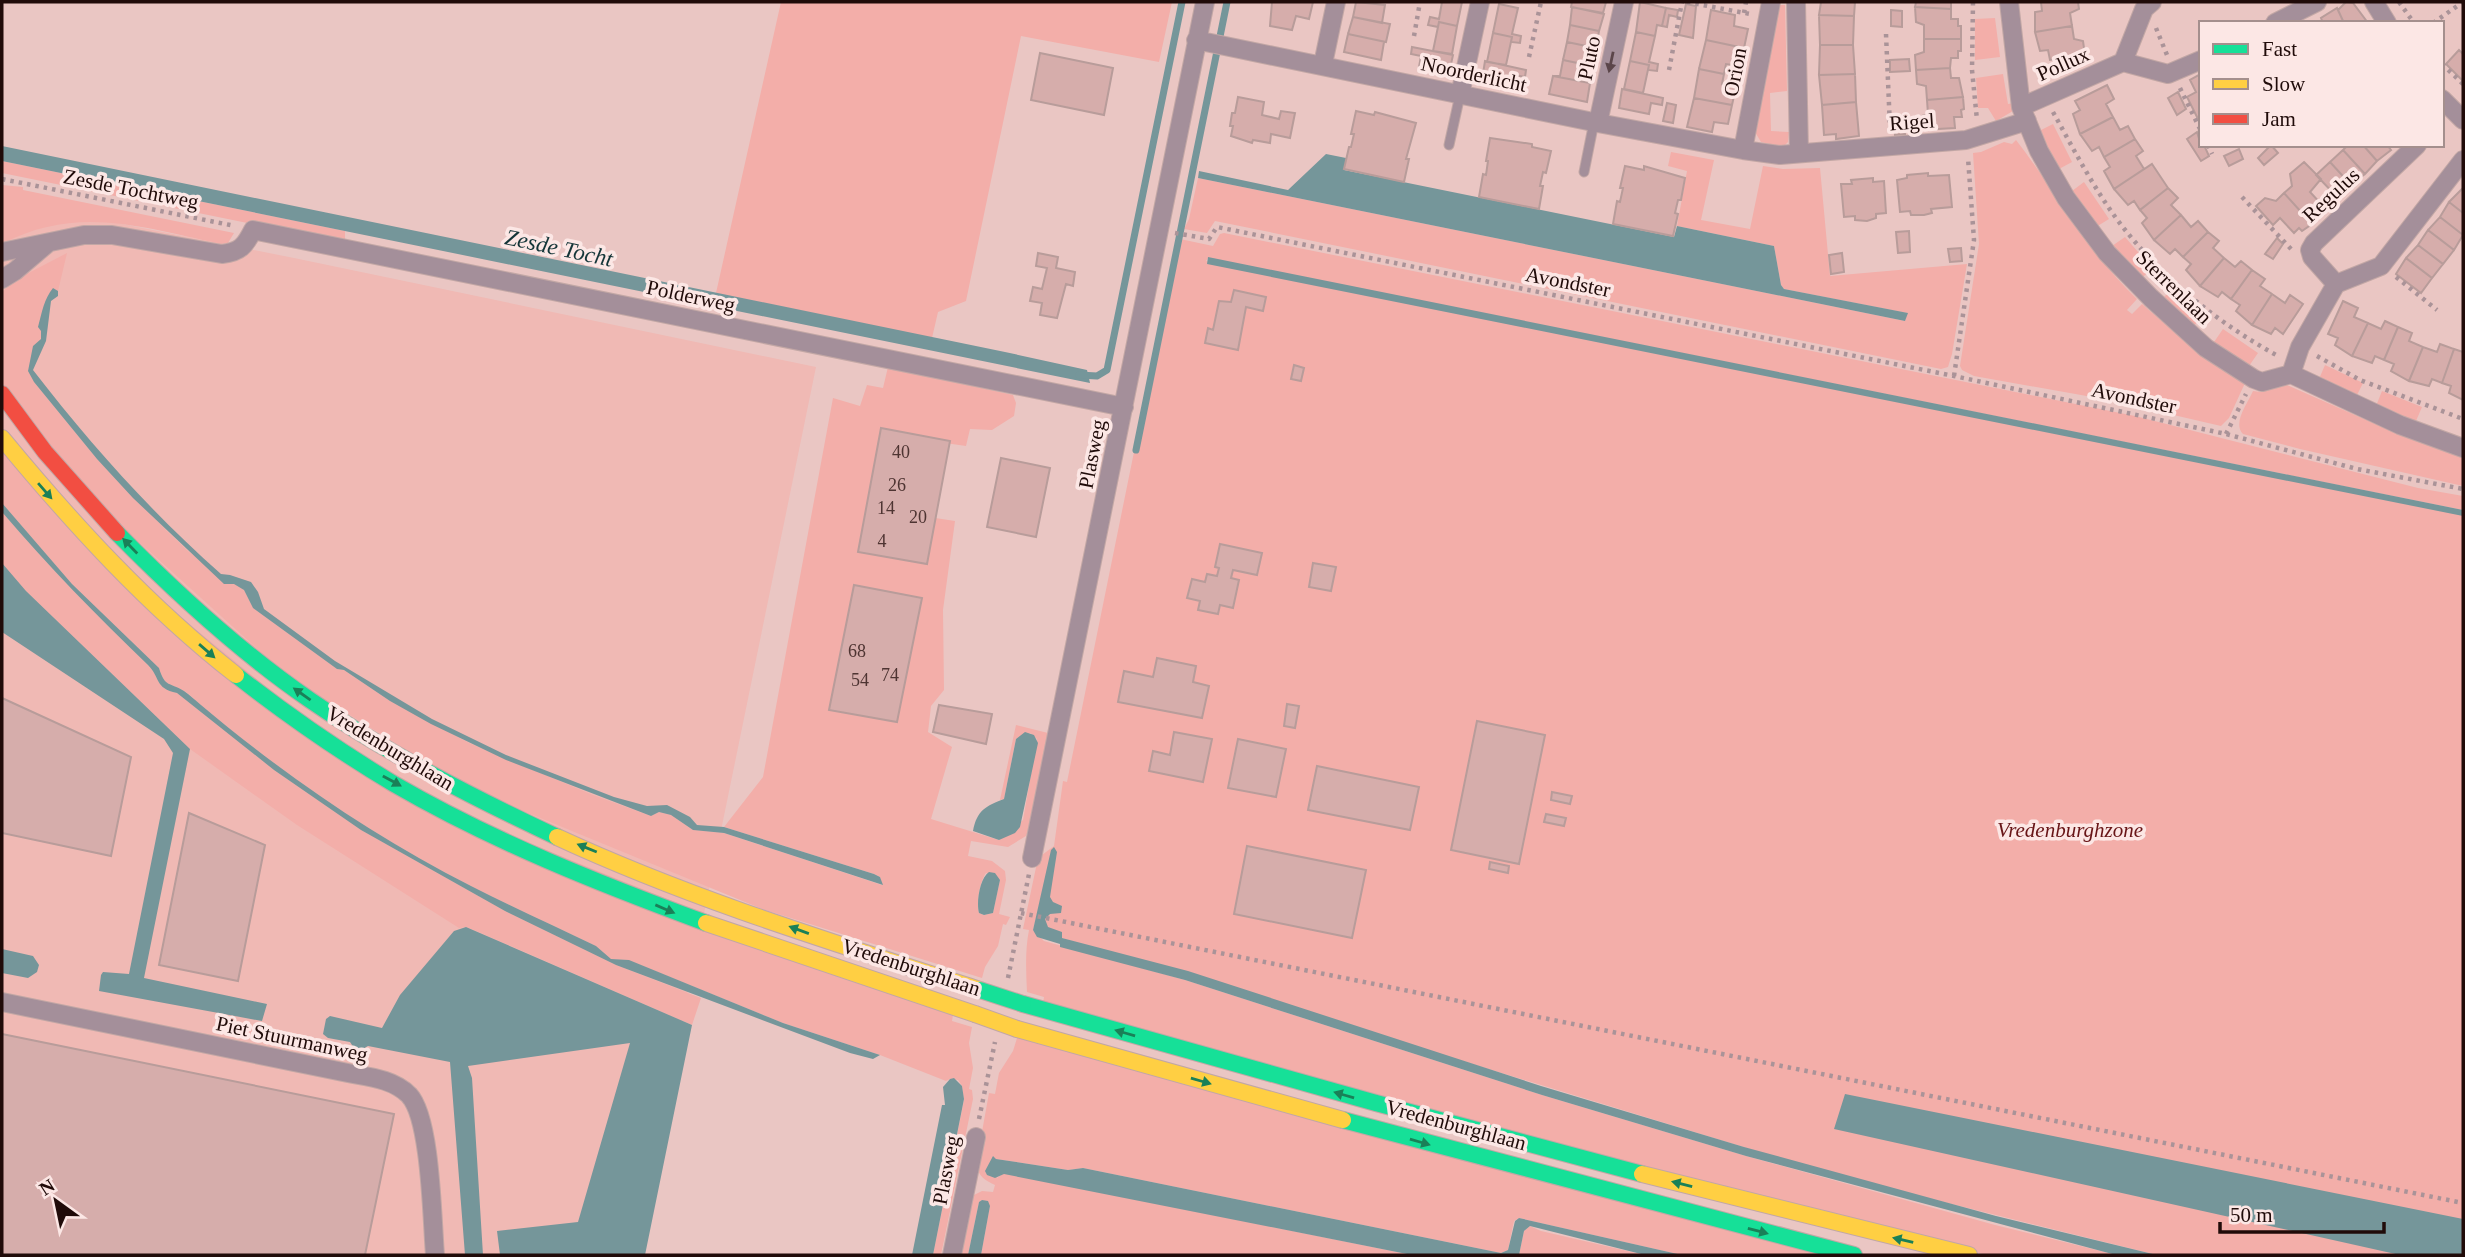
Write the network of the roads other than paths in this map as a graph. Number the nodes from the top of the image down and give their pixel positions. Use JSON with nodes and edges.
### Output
{"nodes":[{"id":1,"x":1205,"y":2,"type":"edge"},
{"id":2,"x":1336,"y":2,"type":"edge"},
{"id":3,"x":1480,"y":2,"type":"edge"},
{"id":4,"x":1623,"y":2,"type":"edge"},
{"id":5,"x":1796,"y":2,"type":"edge"},
{"id":6,"x":2009,"y":2,"type":"edge"},
{"id":7,"x":2317,"y":2,"type":"edge"},
{"id":8,"x":2374,"y":2,"type":"edge"},
{"id":9,"x":2149,"y":4,"type":"edge"},
{"id":10,"x":1770,"y":10,"type":"edge"},
{"id":11,"x":2279,"y":21,"type":"edge"},
{"id":12,"x":2385,"y":21,"type":"edge"},
{"id":13,"x":1196,"y":40,"type":"junction"},
{"id":14,"x":2199,"y":61,"type":"edge"},
{"id":15,"x":2123,"y":62,"type":"junction"},
{"id":16,"x":1323,"y":64,"type":"junction"},
{"id":17,"x":1460,"y":95,"type":"junction"},
{"id":18,"x":2024,"y":114,"type":"junction"},
{"id":19,"x":1596,"y":123,"type":"junction"},
{"id":20,"x":1450,"y":145,"type":"dead end"},
{"id":21,"x":2415,"y":147,"type":"edge"},
{"id":22,"x":1743,"y":150,"type":"junction"},
{"id":23,"x":1799,"y":153,"type":"junction"},
{"id":24,"x":2463,"y":160,"type":"edge"},
{"id":25,"x":1584,"y":172,"type":"dead end"},
{"id":26,"x":52,"y":240,"type":"junction"},
{"id":27,"x":2,"y":252,"type":"edge"},
{"id":28,"x":2,"y":279,"type":"edge"},
{"id":29,"x":2336,"y":284,"type":"junction"},
{"id":30,"x":2292,"y":369,"type":"junction"},
{"id":31,"x":2,"y":394,"type":"edge"},
{"id":32,"x":1124,"y":407,"type":"junction"},
{"id":33,"x":2,"y":438,"type":"edge"},
{"id":34,"x":2463,"y":447,"type":"edge"},
{"id":35,"x":1032,"y":858,"type":"road end"},
{"id":36,"x":2,"y":1002,"type":"edge"},
{"id":37,"x":976,"y":1137,"type":"road end"},
{"id":38,"x":435,"y":1255,"type":"edge"},
{"id":39,"x":953,"y":1255,"type":"edge"},
{"id":40,"x":1854,"y":1255,"type":"edge"},
{"id":41,"x":1969,"y":1255,"type":"edge"}],
"edges":[{"from":1,"to":13,"type":"street","name":"Plasweg"},
{"from":2,"to":16,"type":"street"},
{"from":3,"to":17,"type":"street"},
{"from":4,"to":19,"type":"street","name":"Pluto","one_way":true},
{"from":5,"to":23,"type":"street"},
{"from":6,"to":18,"type":"street","name":"Sterrenlaan"},
{"from":7,"to":11,"type":"street"},
{"from":8,"to":12,"type":"street"},
{"from":9,"to":15,"type":"street","name":"Pollux"},
{"from":10,"to":22,"type":"street","name":"Orion"},
{"from":13,"to":16,"type":"street","name":"Noorderlicht"},
{"from":13,"to":32,"type":"street","name":"Plasweg"},
{"from":14,"to":15,"type":"street","name":"Pollux"},
{"from":15,"to":18,"type":"street","name":"Pollux"},
{"from":16,"to":17,"type":"street","name":"Noorderlicht"},
{"from":17,"to":19,"type":"street","name":"Noorderlicht"},
{"from":17,"to":20,"type":"lane"},
{"from":18,"to":23,"type":"street","name":"Rigel"},
{"from":18,"to":30,"type":"street","name":"Sterrenlaan"},
{"from":19,"to":22,"type":"street","name":"Noorderlicht"},
{"from":19,"to":25,"type":"lane"},
{"from":21,"to":29,"type":"street","name":"Regulus"},
{"from":22,"to":23,"type":"street","name":"Rigel"},
{"from":24,"to":29,"type":"street"},
{"from":26,"to":27,"type":"street"},
{"from":26,"to":28,"type":"street"},
{"from":26,"to":32,"type":"street","name":"Polderweg"},
{"from":29,"to":30,"type":"street"},
{"from":30,"to":34,"type":"street"},
{"from":41,"to":31,"type":"street","name":"Vredenburghlaan","one_way":true,"bridge":true},
{"from":32,"to":35,"type":"street","name":"Plasweg"},
{"from":33,"to":40,"type":"street","name":"Vredenburghlaan","one_way":true,"bridge":true},
{"from":36,"to":38,"type":"street","name":"Piet Stuurmanweg"},
{"from":37,"to":39,"type":"street","name":"Plasweg"}]}
